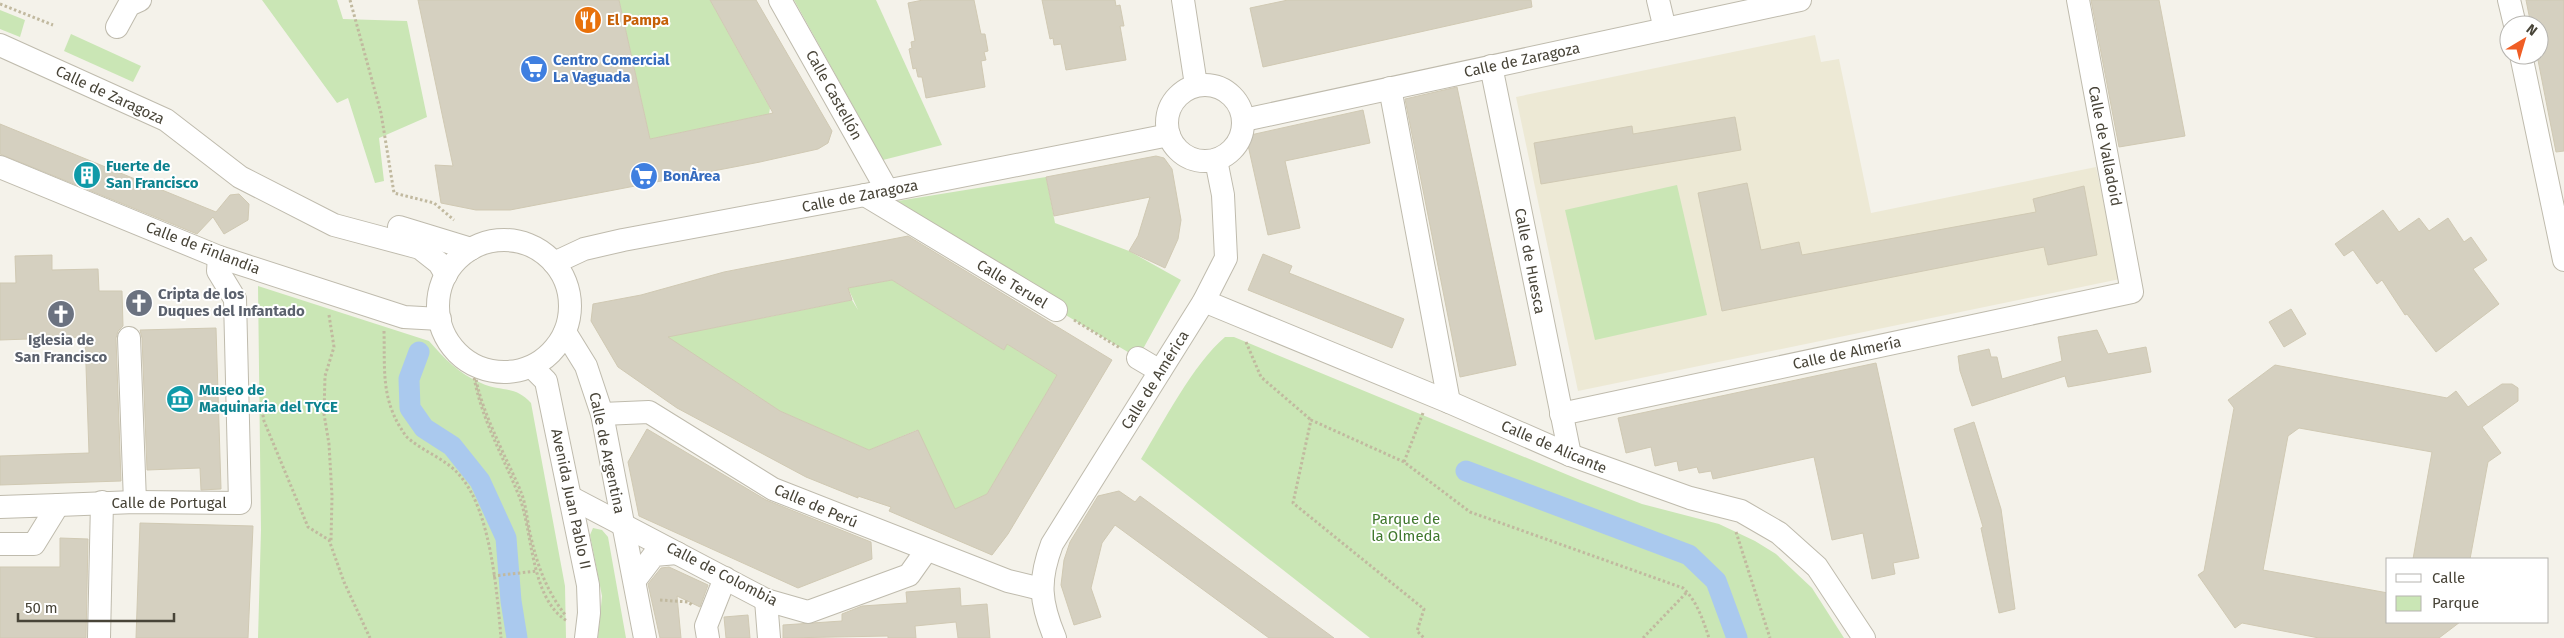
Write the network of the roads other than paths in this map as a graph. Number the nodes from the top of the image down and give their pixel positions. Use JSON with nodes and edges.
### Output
{"nodes":[{"id":1,"x":140,"y":0,"type":"edge"},
{"id":2,"x":780,"y":0,"type":"edge"},
{"id":3,"x":1183,"y":0,"type":"edge"},
{"id":4,"x":1658,"y":0,"type":"edge"},
{"id":5,"x":1800,"y":0,"type":"edge"},
{"id":6,"x":2078,"y":0,"type":"edge"},
{"id":7,"x":2509,"y":0,"type":"edge"},
{"id":8,"x":2512,"y":15,"type":"edge"},
{"id":9,"x":117,"y":27,"type":"dead end"},
{"id":10,"x":1665,"y":29,"type":"junction"},
{"id":11,"x":0,"y":45,"type":"edge"},
{"id":12,"x":2523,"y":65,"type":"edge"},
{"id":13,"x":1491,"y":66,"type":"junction"},
{"id":14,"x":1196,"y":85,"type":"junction"},
{"id":15,"x":1390,"y":88,"type":"junction"},
{"id":16,"x":1244,"y":120,"type":"junction"},
{"id":17,"x":1168,"y":135,"type":"junction"},
{"id":18,"x":1216,"y":160,"type":"junction"},
{"id":19,"x":0,"y":167,"type":"edge"},
{"id":20,"x":887,"y":190,"type":"junction"},
{"id":21,"x":865,"y":196,"type":"junction"},
{"id":22,"x":291,"y":203,"type":"junction"},
{"id":23,"x":476,"y":241,"type":"junction"},
{"id":24,"x":219,"y":257,"type":"junction"},
{"id":25,"x":2564,"y":260,"type":"edge"},
{"id":26,"x":554,"y":263,"type":"junction"},
{"id":27,"x":446,"y":275,"type":"junction"},
{"id":28,"x":2132,"y":292,"type":"joint"},
{"id":29,"x":1204,"y":302,"type":"junction"},
{"id":30,"x":1056,"y":310,"type":"road end"},
{"id":31,"x":440,"y":319,"type":"junction"},
{"id":32,"x":565,"y":332,"type":"junction"},
{"id":33,"x":129,"y":338,"type":"dead end"},
{"id":34,"x":1138,"y":358,"type":"road end"},
{"id":35,"x":532,"y":367,"type":"junction"},
{"id":36,"x":1160,"y":371,"type":"junction"},
{"id":37,"x":1439,"y":398,"type":"junction"},
{"id":38,"x":602,"y":414,"type":"junction"},
{"id":39,"x":1561,"y":414,"type":"junction"},
{"id":40,"x":1570,"y":455,"type":"junction"},
{"id":41,"x":570,"y":497,"type":"junction"},
{"id":42,"x":102,"y":502,"type":"junction"},
{"id":43,"x":135,"y":502,"type":"junction"},
{"id":44,"x":58,"y":504,"type":"junction"},
{"id":45,"x":0,"y":506,"type":"edge"},
{"id":46,"x":623,"y":523,"type":"junction"},
{"id":47,"x":0,"y":544,"type":"edge"},
{"id":48,"x":926,"y":551,"type":"junction"},
{"id":49,"x":677,"y":553,"type":"junction"},
{"id":50,"x":725,"y":578,"type":"junction"},
{"id":51,"x":636,"y":587,"type":"junction"},
{"id":52,"x":1041,"y":588,"type":"junction"},
{"id":53,"x":766,"y":600,"type":"junction"},
{"id":54,"x":708,"y":628,"type":"edge"},
{"id":55,"x":99,"y":638,"type":"edge"},
{"id":56,"x":586,"y":638,"type":"edge"},
{"id":57,"x":644,"y":638,"type":"edge"},
{"id":58,"x":769,"y":638,"type":"edge"},
{"id":59,"x":1055,"y":638,"type":"edge"},
{"id":60,"x":1864,"y":638,"type":"edge"}],
"edges":[{"from":1,"to":9,"type":"street"},
{"from":2,"to":20,"type":"street","name":"Calle Castellón"},
{"from":3,"to":14,"type":"street"},
{"from":4,"to":10,"type":"street"},
{"from":5,"to":10,"type":"street","name":"Calle de Zaragoza"},
{"from":6,"to":28,"type":"street","name":"Calle de Valladoid"},
{"from":7,"to":8,"type":"street"},
{"from":10,"to":13,"type":"street","name":"Calle de Zaragoza"},
{"from":11,"to":22,"type":"street","name":"Calle de Zaragoza"},
{"from":12,"to":25,"type":"street"},
{"from":13,"to":15,"type":"street","name":"Calle de Zaragoza"},
{"from":13,"to":39,"type":"street","name":"Calle de Huesca"},
{"from":14,"to":16,"type":"street"},
{"from":14,"to":17,"type":"street"},
{"from":15,"to":16,"type":"street","name":"Calle de Zaragoza"},
{"from":15,"to":37,"type":"street"},
{"from":16,"to":18,"type":"street"},
{"from":17,"to":18,"type":"street"},
{"from":17,"to":20,"type":"street","name":"Calle de Zaragoza"},
{"from":18,"to":29,"type":"street","name":"Calle de América"},
{"from":19,"to":24,"type":"street","name":"Calle de Finlandia"},
{"from":20,"to":21,"type":"street","name":"Calle de Zaragoza"},
{"from":21,"to":26,"type":"street","name":"Calle de Zaragoza"},
{"from":21,"to":30,"type":"street","name":"Calle Teruel"},
{"from":22,"to":23,"type":"street","name":"Calle de Zaragoza"},
{"from":22,"to":27,"type":"street","name":"Calle de Zaragoza"},
{"from":23,"to":26,"type":"street"},
{"from":23,"to":27,"type":"street"},
{"from":24,"to":31,"type":"street","name":"Calle de Finlandia"},
{"from":24,"to":43,"type":"street","name":"Calle de Portugal"},
{"from":26,"to":32,"type":"street"},
{"from":27,"to":31,"type":"street"},
{"from":28,"to":39,"type":"street","name":"Calle de Almería"},
{"from":29,"to":36,"type":"street","name":"Calle de América"},
{"from":29,"to":37,"type":"street","name":"Calle de Alicante"},
{"from":31,"to":35,"type":"street"},
{"from":32,"to":35,"type":"street"},
{"from":32,"to":38,"type":"street","name":"Calle de Argentina"},
{"from":33,"to":43,"type":"street"},
{"from":34,"to":36,"type":"street"},
{"from":35,"to":41,"type":"street","name":"Avenida Juan Pablo II"},
{"from":36,"to":52,"type":"street","name":"Calle de América"},
{"from":37,"to":40,"type":"street","name":"Calle de Alicante"},
{"from":38,"to":46,"type":"street","name":"Calle de Argentina"},
{"from":38,"to":48,"type":"street","name":"Calle de Perú"},
{"from":39,"to":40,"type":"street","name":"Calle de Huesca"},
{"from":40,"to":60,"type":"street","name":"Calle de Alicante"},
{"from":41,"to":46,"type":"street","name":"Calle de Colombia"},
{"from":41,"to":56,"type":"street","name":"Avenida Juan Pablo II"},
{"from":42,"to":43,"type":"street","name":"Calle de Portugal"},
{"from":42,"to":44,"type":"street","name":"Calle de Portugal"},
{"from":42,"to":55,"type":"street"},
{"from":44,"to":45,"type":"street","name":"Calle de Portugal"},
{"from":44,"to":47,"type":"street"},
{"from":46,"to":49,"type":"street","name":"Calle de Colombia"},
{"from":46,"to":51,"type":"street","name":"Calle de Argentina"},
{"from":48,"to":52,"type":"street","name":"Calle de Perú"},
{"from":48,"to":53,"type":"street","name":"Calle de Colombia"},
{"from":49,"to":50,"type":"street","name":"Calle de Colombia"},
{"from":49,"to":51,"type":"street"},
{"from":50,"to":53,"type":"street","name":"Calle de Colombia"},
{"from":50,"to":54,"type":"street"},
{"from":51,"to":57,"type":"street","name":"Calle de Argentina"},
{"from":52,"to":59,"type":"street","name":"Calle de América"},
{"from":53,"to":58,"type":"street"}]}
